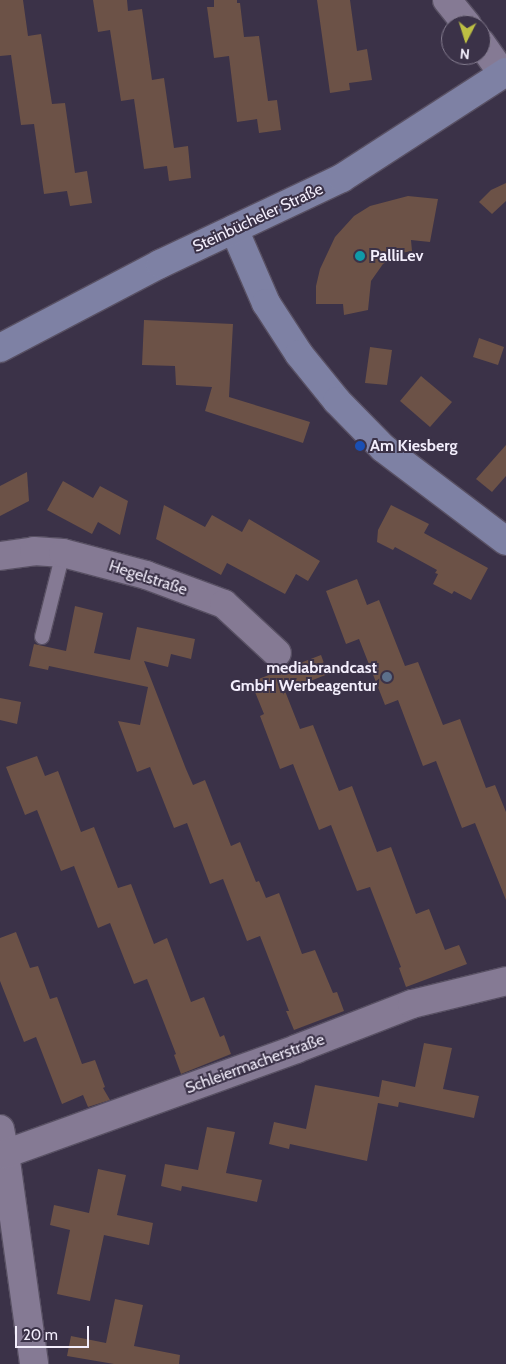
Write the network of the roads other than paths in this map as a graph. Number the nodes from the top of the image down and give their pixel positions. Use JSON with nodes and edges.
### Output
{"nodes":[{"id":1,"x":447,"y":0,"type":"edge"},
{"id":2,"x":459,"y":15,"type":"edge"},
{"id":3,"x":491,"y":56,"type":"edge"},
{"id":4,"x":505,"y":73,"type":"edge"},
{"id":5,"x":234,"y":229,"type":"junction"},
{"id":6,"x":0,"y":348,"type":"edge"},
{"id":7,"x":506,"y":541,"type":"edge"},
{"id":8,"x":63,"y":553,"type":"junction"},
{"id":9,"x":0,"y":556,"type":"edge"},
{"id":10,"x":42,"y":637,"type":"dead end"},
{"id":11,"x":277,"y":653,"type":"dead end"},
{"id":12,"x":506,"y":981,"type":"edge"},
{"id":13,"x":3,"y":1141,"type":"edge"},
{"id":14,"x":34,"y":1364,"type":"edge"}],
"edges":[{"from":1,"to":2,"type":"street"},
{"from":3,"to":4,"type":"street"},
{"from":4,"to":5,"type":"street","name":"Steinbücheler Straße"},
{"from":5,"to":6,"type":"street","name":"Steinbücheler Straße"},
{"from":5,"to":7,"type":"street"},
{"from":8,"to":9,"type":"street","name":"Hegelstraße"},
{"from":8,"to":10,"type":"lane"},
{"from":8,"to":11,"type":"street","name":"Hegelstraße"},
{"from":12,"to":13,"type":"street","name":"Schleiermacherstraße"},
{"from":13,"to":14,"type":"street"}]}
